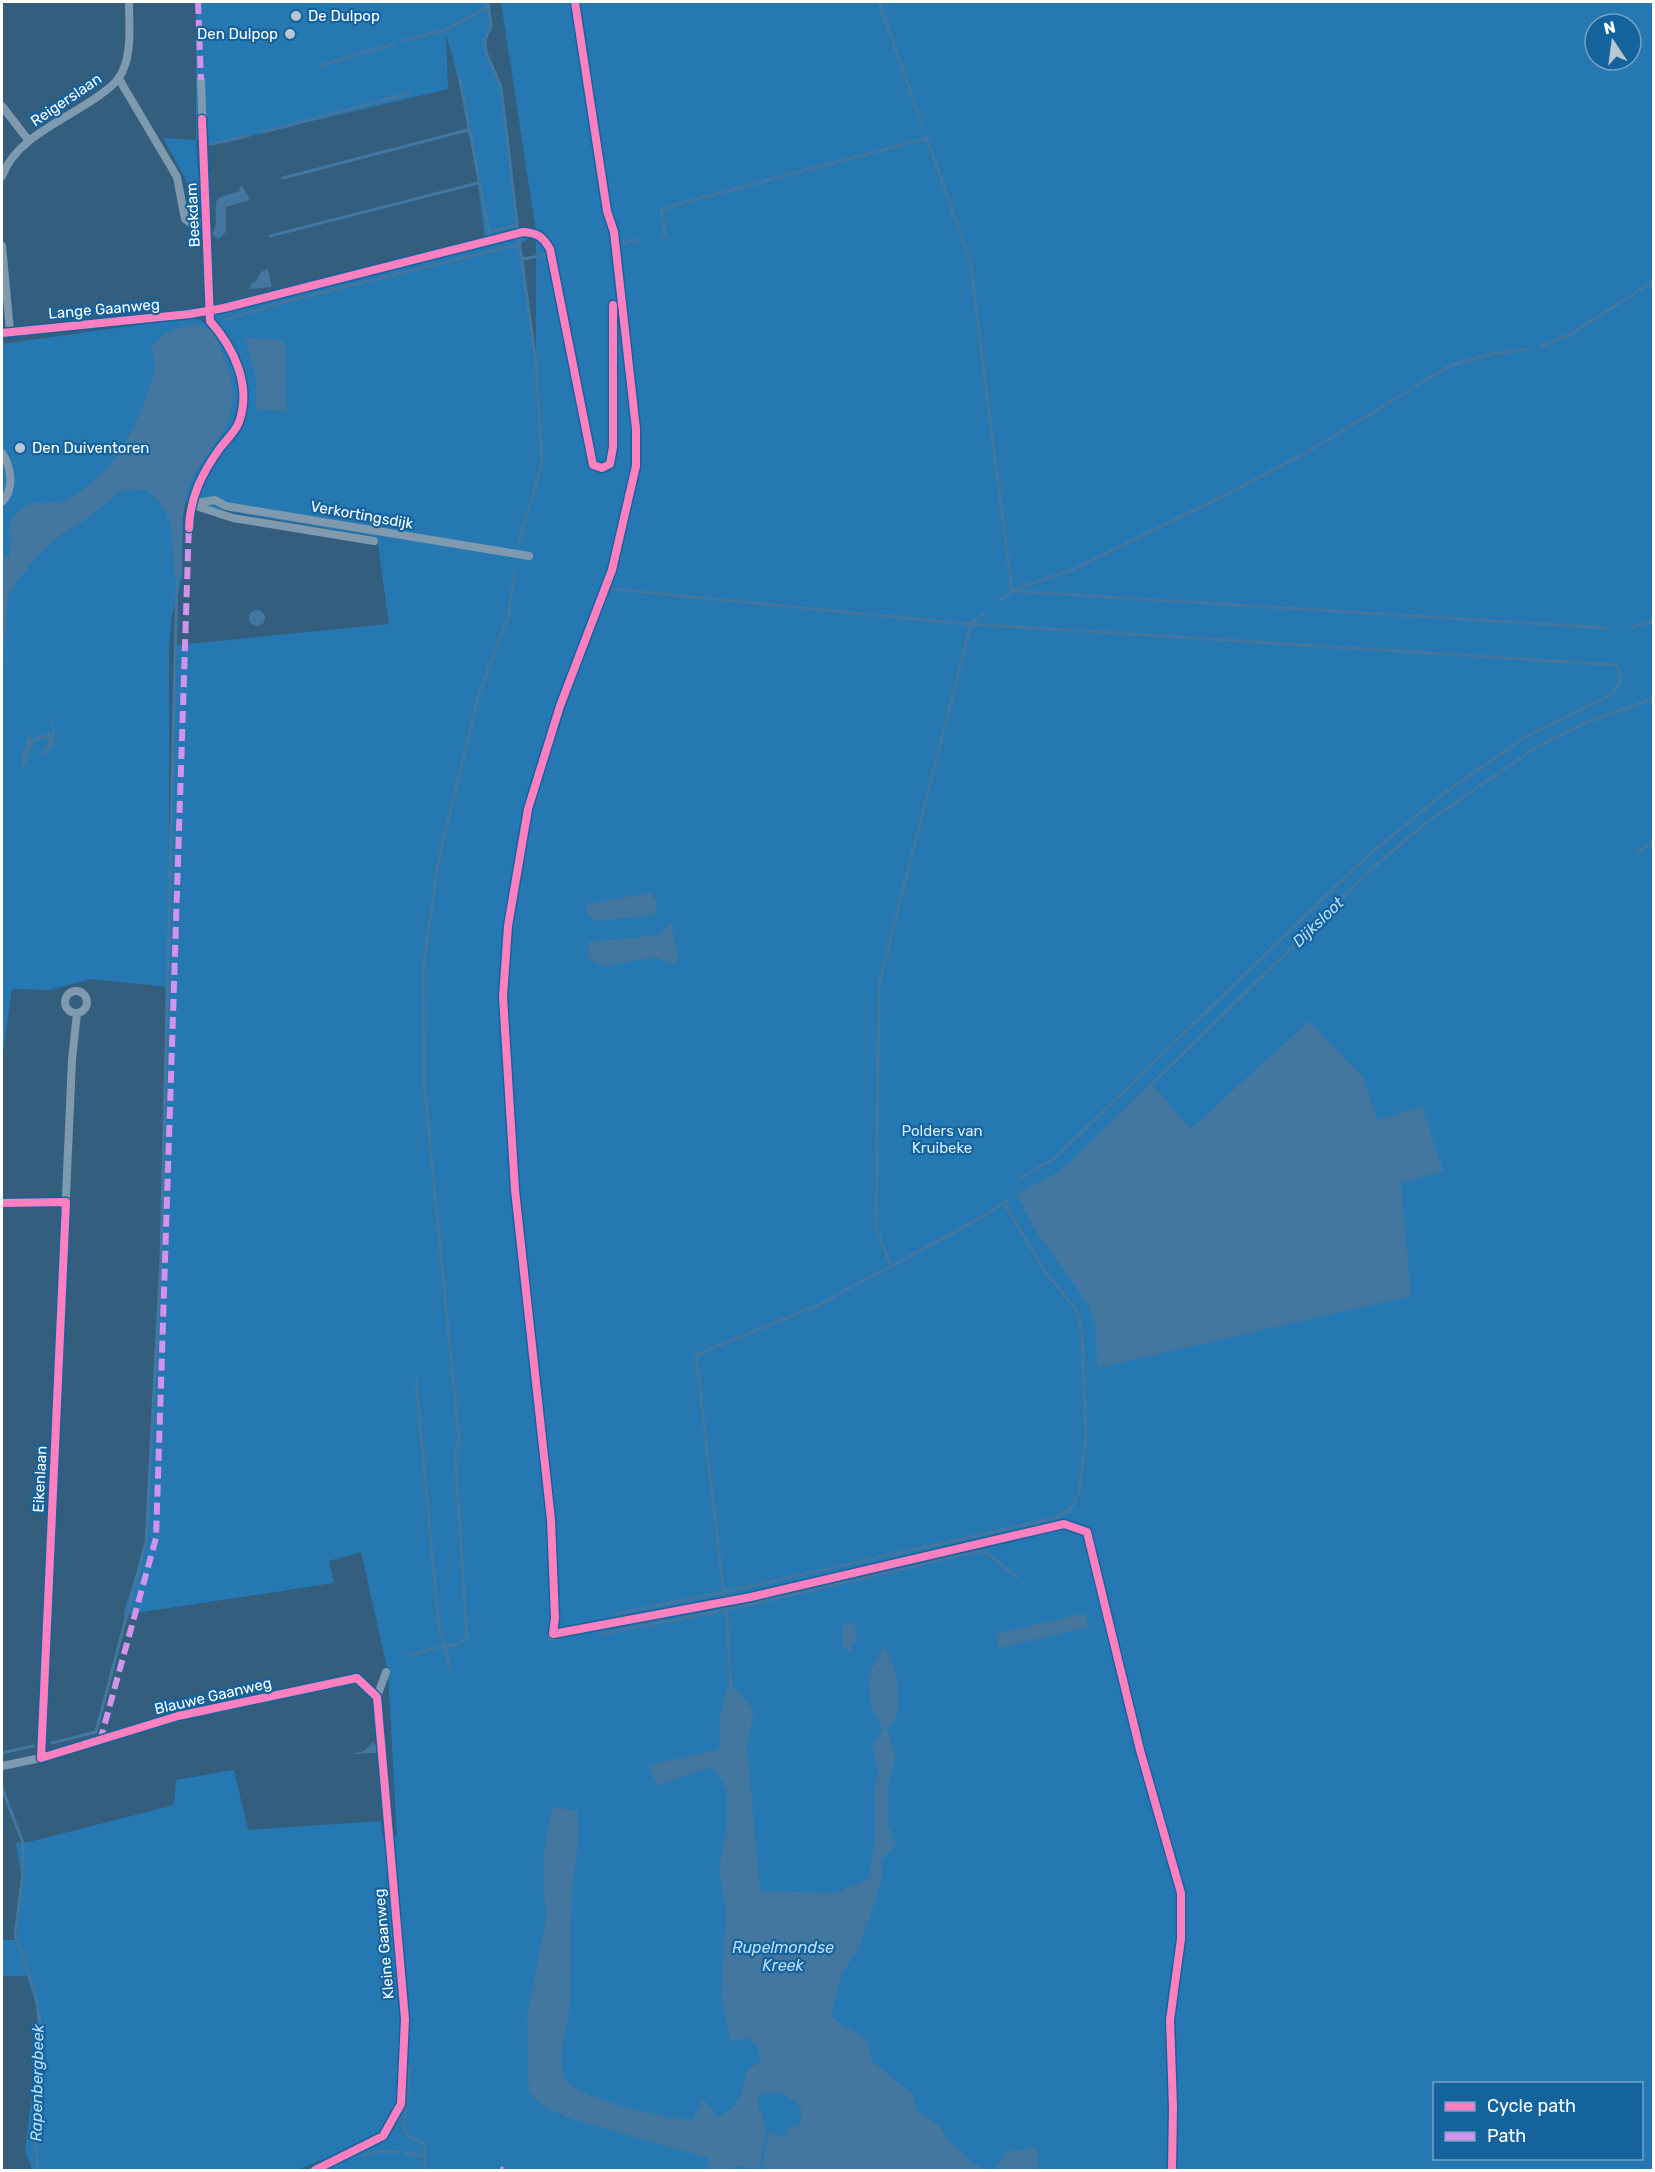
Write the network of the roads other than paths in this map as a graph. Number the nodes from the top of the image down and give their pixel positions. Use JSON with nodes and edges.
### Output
{"nodes":[{"id":1,"x":129,"y":2,"type":"edge"},
{"id":2,"x":119,"y":79,"type":"junction"},
{"id":3,"x":201,"y":80,"type":"dead end"},
{"id":4,"x":2,"y":106,"type":"edge"},
{"id":5,"x":29,"y":141,"type":"junction"},
{"id":6,"x":2,"y":176,"type":"edge"},
{"id":7,"x":207,"y":223,"type":"junction"},
{"id":8,"x":536,"y":233,"type":"dead end"},
{"id":9,"x":2,"y":246,"type":"edge"},
{"id":10,"x":209,"y":310,"type":"junction"},
{"id":11,"x":6,"y":332,"type":"edge"},
{"id":12,"x":2,"y":453,"type":"edge"},
{"id":13,"x":2,"y":502,"type":"edge"},
{"id":14,"x":191,"y":504,"type":"junction"},
{"id":15,"x":374,"y":541,"type":"dead end"},
{"id":16,"x":529,"y":556,"type":"dead end"},
{"id":17,"x":77,"y":1013,"type":"dead end"},
{"id":18,"x":66,"y":1202,"type":"junction"},
{"id":19,"x":2,"y":1203,"type":"edge"},
{"id":20,"x":1064,"y":1524,"type":"dead end"},
{"id":21,"x":1087,"y":1532,"type":"dead end"},
{"id":22,"x":386,"y":1672,"type":"dead end"},
{"id":23,"x":376,"y":1697,"type":"junction"},
{"id":24,"x":41,"y":1758,"type":"junction"},
{"id":25,"x":2,"y":1766,"type":"edge"},
{"id":26,"x":315,"y":2170,"type":"edge"}],
"edges":[{"from":1,"to":2,"type":"street","name":"Reigerslaan"},
{"from":2,"to":5,"type":"street","name":"Reigerslaan"},
{"from":2,"to":7,"type":"street"},
{"from":3,"to":7,"type":"street","name":"Beekdam"},
{"from":4,"to":5,"type":"street"},
{"from":5,"to":6,"type":"street","name":"Reigerslaan"},
{"from":7,"to":10,"type":"street","name":"Beekdam"},
{"from":8,"to":10,"type":"street","name":"Lange Gaanweg"},
{"from":9,"to":11,"type":"street"},
{"from":10,"to":11,"type":"street","name":"Lange Gaanweg"},
{"from":10,"to":14,"type":"street"},
{"from":12,"to":13,"type":"street"},
{"from":14,"to":15,"type":"street","name":"Verkortingsdijk"},
{"from":14,"to":16,"type":"street","name":"Verkortingsdijk"},
{"from":17,"to":18,"type":"street","name":"Eikenlaan"},
{"from":18,"to":19,"type":"street"},
{"from":18,"to":24,"type":"street","name":"Eikenlaan"},
{"from":20,"to":21,"type":"street"},
{"from":22,"to":23,"type":"street","name":"Kleine Gaanweg"},
{"from":23,"to":24,"type":"street","name":"Blauwe Gaanweg"},
{"from":23,"to":26,"type":"street","name":"Kleine Gaanweg"},
{"from":24,"to":25,"type":"street","name":"Blauwe Gaanweg"}]}
